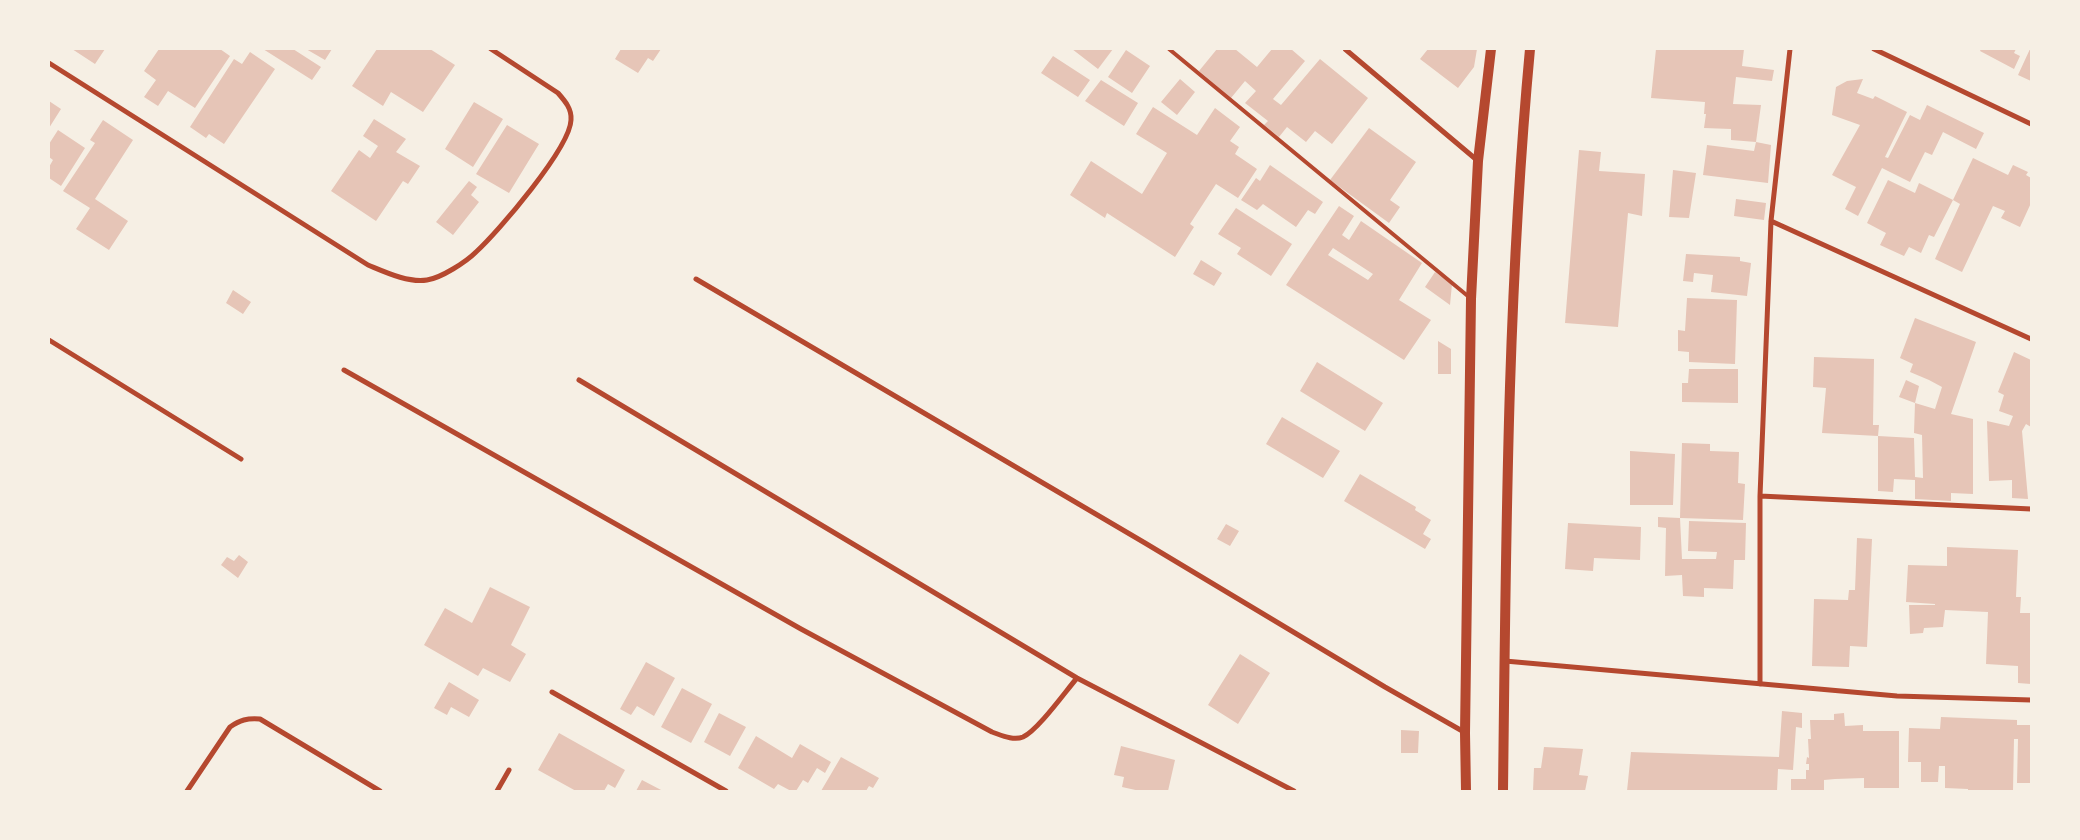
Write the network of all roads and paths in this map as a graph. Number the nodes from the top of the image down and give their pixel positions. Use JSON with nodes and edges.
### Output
{"nodes":[{"id":1,"x":491,"y":49,"type":"edge"},
{"id":2,"x":1169,"y":49,"type":"edge"},
{"id":3,"x":1345,"y":49,"type":"edge"},
{"id":4,"x":1491,"y":49,"type":"edge"},
{"id":5,"x":1530,"y":49,"type":"edge"},
{"id":6,"x":1790,"y":49,"type":"edge"},
{"id":7,"x":1874,"y":49,"type":"edge"},
{"id":8,"x":49,"y":63,"type":"edge"},
{"id":9,"x":2031,"y":124,"type":"edge"},
{"id":10,"x":1478,"y":161,"type":"junction"},
{"id":11,"x":1771,"y":221,"type":"junction"},
{"id":12,"x":696,"y":279,"type":"dead end"},
{"id":13,"x":1471,"y":299,"type":"junction"},
{"id":14,"x":2031,"y":339,"type":"edge"},
{"id":15,"x":49,"y":340,"type":"edge"},
{"id":16,"x":344,"y":370,"type":"dead end"},
{"id":17,"x":579,"y":380,"type":"dead end"},
{"id":18,"x":240,"y":459,"type":"dead end"},
{"id":19,"x":1760,"y":496,"type":"junction"},
{"id":20,"x":2031,"y":509,"type":"edge"},
{"id":21,"x":1505,"y":661,"type":"junction"},
{"id":22,"x":1076,"y":678,"type":"junction"},
{"id":23,"x":1760,"y":684,"type":"junction"},
{"id":24,"x":552,"y":692,"type":"dead end"},
{"id":25,"x":2031,"y":700,"type":"edge"},
{"id":26,"x":1465,"y":732,"type":"junction"},
{"id":27,"x":509,"y":770,"type":"dead end"},
{"id":28,"x":187,"y":791,"type":"edge"},
{"id":29,"x":380,"y":791,"type":"edge"},
{"id":30,"x":497,"y":791,"type":"edge"},
{"id":31,"x":726,"y":791,"type":"edge"},
{"id":32,"x":1294,"y":791,"type":"edge"},
{"id":33,"x":1466,"y":791,"type":"edge"},
{"id":34,"x":1503,"y":791,"type":"edge"}],
"edges":[{"from":1,"to":8,"type":"street"},
{"from":2,"to":13,"type":"lane"},
{"from":3,"to":10,"type":"street"},
{"from":4,"to":10,"type":"main road"},
{"from":5,"to":21,"type":"main road"},
{"from":6,"to":11,"type":"street"},
{"from":7,"to":9,"type":"street"},
{"from":10,"to":13,"type":"main road"},
{"from":11,"to":14,"type":"street"},
{"from":11,"to":19,"type":"street"},
{"from":12,"to":26,"type":"street"},
{"from":13,"to":26,"type":"main road"},
{"from":15,"to":18,"type":"street"},
{"from":16,"to":22,"type":"street"},
{"from":17,"to":22,"type":"street"},
{"from":19,"to":20,"type":"street"},
{"from":19,"to":23,"type":"street"},
{"from":21,"to":23,"type":"street"},
{"from":21,"to":34,"type":"main road"},
{"from":22,"to":32,"type":"street"},
{"from":23,"to":25,"type":"street"},
{"from":24,"to":31,"type":"street"},
{"from":26,"to":33,"type":"main road"},
{"from":27,"to":30,"type":"street"},
{"from":28,"to":29,"type":"street"}]}
